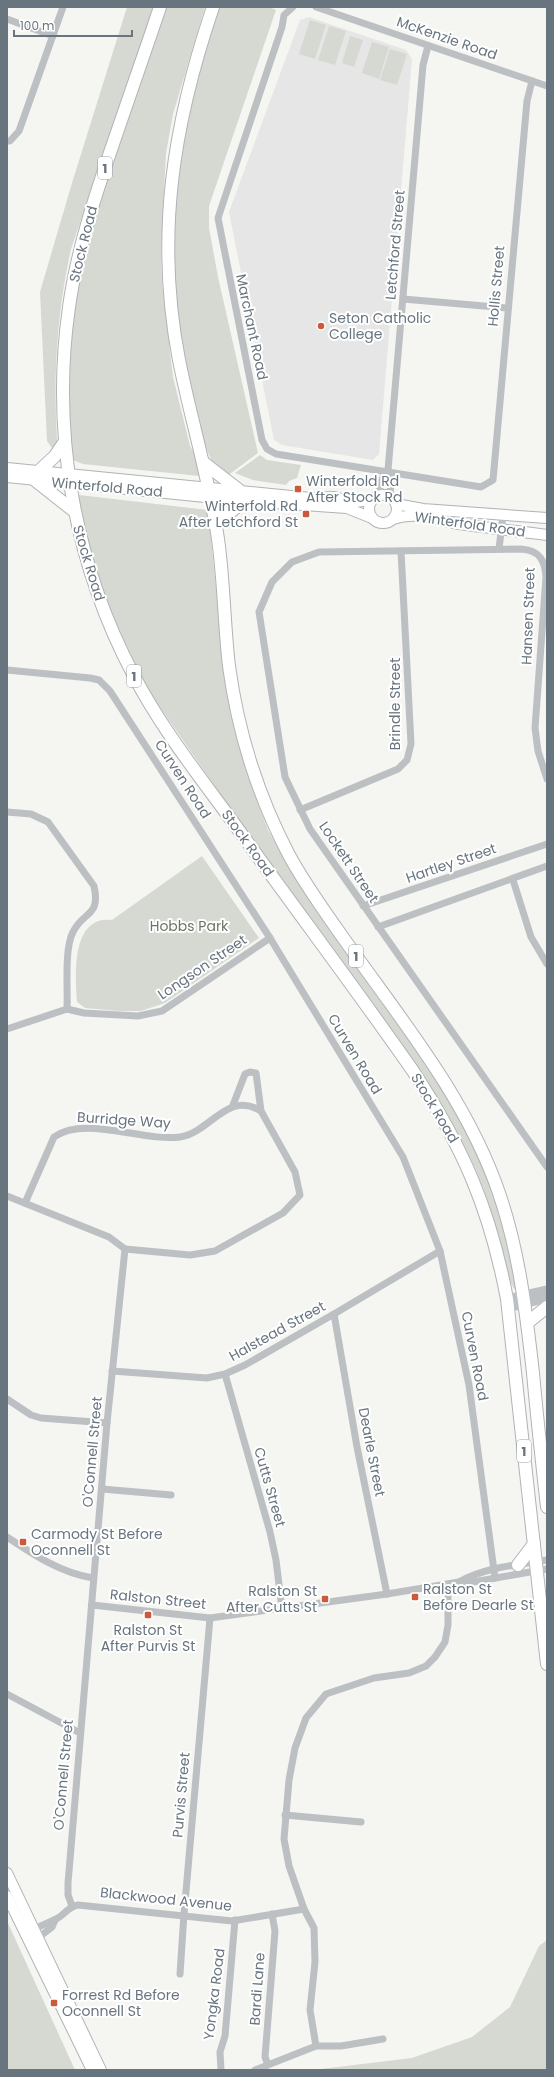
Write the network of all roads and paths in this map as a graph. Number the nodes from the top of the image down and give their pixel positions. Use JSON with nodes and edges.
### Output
{"nodes":[{"id":1,"x":63,"y":7,"type":"edge"},
{"id":2,"x":160,"y":7,"type":"edge"},
{"id":3,"x":213,"y":7,"type":"edge"},
{"id":4,"x":293,"y":7,"type":"edge"},
{"id":5,"x":316,"y":7,"type":"edge"},
{"id":6,"x":7,"y":19,"type":"edge"},
{"id":7,"x":53,"y":36,"type":"junction"},
{"id":8,"x":428,"y":46,"type":"junction"},
{"id":9,"x":532,"y":82,"type":"junction"},
{"id":10,"x":547,"y":86,"type":"edge"},
{"id":11,"x":8,"y":141,"type":"edge"},
{"id":12,"x":403,"y":299,"type":"junction"},
{"id":13,"x":507,"y":308,"type":"junction"},
{"id":14,"x":65,"y":441,"type":"junction"},
{"id":15,"x":204,"y":463,"type":"junction"},
{"id":16,"x":7,"y":468,"type":"edge"},
{"id":17,"x":388,"y":470,"type":"junction"},
{"id":18,"x":37,"y":476,"type":"junction"},
{"id":19,"x":7,"y":477,"type":"edge"},
{"id":20,"x":69,"y":478,"type":"junction"},
{"id":21,"x":481,"y":487,"type":"joint"},
{"id":22,"x":239,"y":490,"type":"junction"},
{"id":23,"x":209,"y":492,"type":"junction"},
{"id":24,"x":375,"y":498,"type":"junction"},
{"id":25,"x":393,"y":500,"type":"junction"},
{"id":26,"x":245,"y":501,"type":"junction"},
{"id":27,"x":74,"y":511,"type":"junction"},
{"id":28,"x":503,"y":515,"type":"junction"},
{"id":29,"x":372,"y":518,"type":"junction"},
{"id":30,"x":547,"y":518,"type":"edge"},
{"id":31,"x":393,"y":519,"type":"junction"},
{"id":32,"x":215,"y":523,"type":"junction"},
{"id":33,"x":502,"y":529,"type":"junction"},
{"id":34,"x":547,"y":535,"type":"edge"},
{"id":35,"x":499,"y":549,"type":"junction"},
{"id":36,"x":401,"y":551,"type":"junction"},
{"id":37,"x":319,"y":552,"type":"joint"},
{"id":38,"x":7,"y":670,"type":"edge"},
{"id":39,"x":547,"y":779,"type":"edge"},
{"id":40,"x":300,"y":810,"type":"junction"},
{"id":41,"x":7,"y":812,"type":"edge"},
{"id":42,"x":547,"y":844,"type":"edge"},
{"id":43,"x":547,"y":866,"type":"edge"},
{"id":44,"x":513,"y":880,"type":"junction"},
{"id":45,"x":363,"y":906,"type":"junction"},
{"id":46,"x":378,"y":927,"type":"junction"},
{"id":47,"x":270,"y":938,"type":"junction"},
{"id":48,"x":547,"y":964,"type":"edge"},
{"id":49,"x":67,"y":1009,"type":"junction"},
{"id":50,"x":7,"y":1029,"type":"edge"},
{"id":51,"x":233,"y":1106,"type":"junction"},
{"id":52,"x":261,"y":1111,"type":"junction"},
{"id":53,"x":546,"y":1164,"type":"edge"},
{"id":54,"x":7,"y":1196,"type":"edge"},
{"id":55,"x":25,"y":1203,"type":"junction"},
{"id":56,"x":125,"y":1249,"type":"junction"},
{"id":57,"x":440,"y":1251,"type":"junction"},
{"id":58,"x":547,"y":1290,"type":"edge"},
{"id":59,"x":547,"y":1298,"type":"edge"},
{"id":60,"x":525,"y":1300,"type":"junction"},
{"id":61,"x":508,"y":1304,"type":"junction"},
{"id":62,"x":547,"y":1307,"type":"edge"},
{"id":63,"x":334,"y":1314,"type":"junction"},
{"id":64,"x":528,"y":1323,"type":"junction"},
{"id":65,"x":112,"y":1371,"type":"junction"},
{"id":66,"x":225,"y":1374,"type":"junction"},
{"id":67,"x":7,"y":1399,"type":"edge"},
{"id":68,"x":107,"y":1423,"type":"junction"},
{"id":69,"x":102,"y":1489,"type":"junction"},
{"id":70,"x":171,"y":1495,"type":"dead end"},
{"id":71,"x":547,"y":1507,"type":"edge"},
{"id":72,"x":7,"y":1537,"type":"edge"},
{"id":73,"x":534,"y":1544,"type":"junction"},
{"id":74,"x":518,"y":1565,"type":"junction"},
{"id":75,"x":542,"y":1565,"type":"edge"},
{"id":76,"x":494,"y":1569,"type":"junction"},
{"id":77,"x":93,"y":1578,"type":"junction"},
{"id":78,"x":495,"y":1578,"type":"junction"},
{"id":79,"x":459,"y":1582,"type":"junction"},
{"id":80,"x":387,"y":1594,"type":"junction"},
{"id":81,"x":448,"y":1597,"type":"dead end"},
{"id":82,"x":92,"y":1605,"type":"junction"},
{"id":83,"x":282,"y":1609,"type":"junction"},
{"id":84,"x":210,"y":1618,"type":"junction"},
{"id":85,"x":547,"y":1664,"type":"edge"},
{"id":86,"x":7,"y":1694,"type":"edge"},
{"id":87,"x":80,"y":1733,"type":"junction"},
{"id":88,"x":285,"y":1815,"type":"junction"},
{"id":89,"x":361,"y":1822,"type":"dead end"},
{"id":90,"x":9,"y":1883,"type":"edge"},
{"id":91,"x":7,"y":1896,"type":"edge"},
{"id":92,"x":72,"y":1906,"type":"junction"},
{"id":93,"x":304,"y":1909,"type":"junction"},
{"id":94,"x":184,"y":1914,"type":"junction"},
{"id":95,"x":272,"y":1914,"type":"junction"},
{"id":96,"x":235,"y":1920,"type":"junction"},
{"id":97,"x":32,"y":1936,"type":"junction"},
{"id":98,"x":180,"y":1974,"type":"dead end"},
{"id":99,"x":383,"y":2039,"type":"dead end"},
{"id":100,"x":316,"y":2046,"type":"junction"},
{"id":101,"x":268,"y":2065,"type":"junction"},
{"id":102,"x":92,"y":2070,"type":"edge"},
{"id":103,"x":101,"y":2070,"type":"edge"},
{"id":104,"x":221,"y":2070,"type":"edge"},
{"id":105,"x":255,"y":2070,"type":"edge"}],
"edges":[{"from":1,"to":7,"type":"street"},
{"from":2,"to":14,"type":"highway","name":"Stock Road","number":"1"},
{"from":3,"to":15,"type":"highway","name":"Stock Road","number":"1"},
{"from":4,"to":17,"type":"street","name":"Marchant Road"},
{"from":5,"to":8,"type":"street","name":"McKenzie Road"},
{"from":6,"to":7,"type":"street"},
{"from":7,"to":11,"type":"street"},
{"from":8,"to":9,"type":"street","name":"McKenzie Road"},
{"from":8,"to":12,"type":"street","name":"Letchford Street"},
{"from":9,"to":10,"type":"street","name":"McKenzie Road"},
{"from":9,"to":13,"type":"street","name":"Hollis Street"},
{"from":12,"to":13,"type":"street"},
{"from":12,"to":17,"type":"street","name":"Letchford Street"},
{"from":13,"to":21,"type":"street","name":"Hollis Street"},
{"from":14,"to":18,"type":"highway"},
{"from":14,"to":20,"type":"highway","name":"Stock Road","number":"1"},
{"from":15,"to":22,"type":"highway"},
{"from":15,"to":23,"type":"highway","name":"Stock Road","number":"1"},
{"from":16,"to":18,"type":"main road","name":"Winterfold Road"},
{"from":17,"to":21,"type":"street","name":"Marchant Road"},
{"from":17,"to":24,"type":"street","name":"Letchford Street"},
{"from":17,"to":25,"type":"street","name":"Letchford Street"},
{"from":18,"to":19,"type":"main road","name":"Winterfold Road"},
{"from":18,"to":20,"type":"main road","name":"Winterfold Road"},
{"from":18,"to":27,"type":"highway"},
{"from":20,"to":23,"type":"main road","name":"Winterfold Road"},
{"from":20,"to":27,"type":"highway","name":"Stock Road","number":"1"},
{"from":22,"to":23,"type":"main road","name":"Winterfold Road"},
{"from":22,"to":24,"type":"main road","name":"Winterfold Road"},
{"from":23,"to":26,"type":"main road","name":"Winterfold Road"},
{"from":23,"to":32,"type":"highway","name":"Stock Road","number":"1"},
{"from":24,"to":25,"type":"main road"},
{"from":24,"to":29,"type":"main road"},
{"from":25,"to":28,"type":"main road","name":"Winterfold Road"},
{"from":25,"to":31,"type":"main road"},
{"from":26,"to":29,"type":"main road","name":"Winterfold Road"},
{"from":26,"to":32,"type":"highway"},
{"from":27,"to":61,"type":"highway","name":"Stock Road","number":"1"},
{"from":28,"to":30,"type":"main road","name":"Winterfold Road"},
{"from":28,"to":33,"type":"street"},
{"from":29,"to":31,"type":"main road"},
{"from":31,"to":33,"type":"main road","name":"Winterfold Road"},
{"from":32,"to":60,"type":"highway","name":"Stock Road","number":"1"},
{"from":33,"to":34,"type":"main road","name":"Winterfold Road"},
{"from":33,"to":35,"type":"street"},
{"from":35,"to":36,"type":"street","name":"Hansen Street"},
{"from":35,"to":39,"type":"street","name":"Hansen Street"},
{"from":36,"to":37,"type":"street","name":"Hansen Street"},
{"from":36,"to":40,"type":"street","name":"Brindle Street"},
{"from":37,"to":40,"type":"street","name":"Lockett Street"},
{"from":38,"to":47,"type":"street","name":"Curven Road"},
{"from":40,"to":45,"type":"street","name":"Lockett Street"},
{"from":41,"to":49,"type":"street"},
{"from":42,"to":45,"type":"street","name":"Hartley Street"},
{"from":43,"to":44,"type":"street"},
{"from":44,"to":46,"type":"street"},
{"from":44,"to":48,"type":"street"},
{"from":45,"to":46,"type":"street","name":"Lockett Street"},
{"from":46,"to":53,"type":"street","name":"Lockett Street"},
{"from":47,"to":49,"type":"street","name":"Longson Street"},
{"from":47,"to":57,"type":"street","name":"Curven Road"},
{"from":49,"to":50,"type":"street"},
{"from":51,"to":52,"type":"street"},
{"from":51,"to":52,"type":"street"},
{"from":51,"to":55,"type":"street","name":"Burridge Way"},
{"from":52,"to":56,"type":"street"},
{"from":54,"to":55,"type":"street"},
{"from":55,"to":56,"type":"street"},
{"from":56,"to":65,"type":"street","name":"O'Connell Street"},
{"from":57,"to":63,"type":"street","name":"Halstead Street"},
{"from":57,"to":76,"type":"street","name":"Curven Road"},
{"from":58,"to":60,"type":"street"},
{"from":59,"to":60,"type":"street"},
{"from":60,"to":61,"type":"street"},
{"from":60,"to":64,"type":"highway","name":"Stock Road","number":"1"},
{"from":61,"to":73,"type":"highway","name":"Stock Road","number":"1"},
{"from":62,"to":64,"type":"highway"},
{"from":63,"to":66,"type":"street","name":"Halstead Street"},
{"from":63,"to":80,"type":"street","name":"Dearle Street"},
{"from":64,"to":71,"type":"highway","name":"Stock Road","number":"1"},
{"from":65,"to":66,"type":"street","name":"Halstead Street"},
{"from":65,"to":68,"type":"street","name":"O'Connell Street"},
{"from":66,"to":83,"type":"street","name":"Cutts Street"},
{"from":67,"to":68,"type":"street"},
{"from":68,"to":69,"type":"street","name":"O'Connell Street"},
{"from":69,"to":70,"type":"street"},
{"from":69,"to":77,"type":"street","name":"O'Connell Street"},
{"from":72,"to":77,"type":"street"},
{"from":73,"to":74,"type":"highway"},
{"from":73,"to":75,"type":"highway","name":"Stock Road","number":"1"},
{"from":74,"to":75,"type":"street","name":"Ralston Street"},
{"from":74,"to":76,"type":"street","name":"Ralston Street"},
{"from":75,"to":78,"type":"street","name":"Ralston Street"},
{"from":75,"to":85,"type":"highway","name":"Stock Road","number":"1"},
{"from":76,"to":78,"type":"street","name":"Curven Road"},
{"from":76,"to":79,"type":"street","name":"Ralston Street"},
{"from":77,"to":82,"type":"street","name":"O'Connell Street"},
{"from":78,"to":79,"type":"street","name":"Ralston Street"},
{"from":79,"to":80,"type":"street","name":"Ralston Street"},
{"from":80,"to":83,"type":"street","name":"Ralston Street"},
{"from":81,"to":88,"type":"street"},
{"from":82,"to":84,"type":"street","name":"Ralston Street"},
{"from":82,"to":87,"type":"street","name":"O'Connell Street"},
{"from":83,"to":84,"type":"street","name":"Ralston Street"},
{"from":84,"to":94,"type":"street","name":"Purvis Street"},
{"from":86,"to":87,"type":"street"},
{"from":87,"to":92,"type":"street","name":"O'Connell Street"},
{"from":88,"to":89,"type":"street"},
{"from":88,"to":93,"type":"street"},
{"from":90,"to":97,"type":"main road"},
{"from":91,"to":97,"type":"main road"},
{"from":92,"to":94,"type":"street","name":"Blackwood Avenue"},
{"from":92,"to":97,"type":"street"},
{"from":93,"to":95,"type":"street","name":"Blackwood Avenue"},
{"from":93,"to":100,"type":"street"},
{"from":94,"to":96,"type":"street","name":"Blackwood Avenue"},
{"from":94,"to":98,"type":"street","name":"Purvis Street"},
{"from":95,"to":96,"type":"street","name":"Blackwood Avenue"},
{"from":95,"to":101,"type":"street","name":"Bardi Lane"},
{"from":96,"to":104,"type":"street","name":"Yongka Road"},
{"from":97,"to":102,"type":"main road"},
{"from":97,"to":103,"type":"main road"},
{"from":99,"to":100,"type":"street"},
{"from":100,"to":101,"type":"street"},
{"from":101,"to":105,"type":"street"}]}
